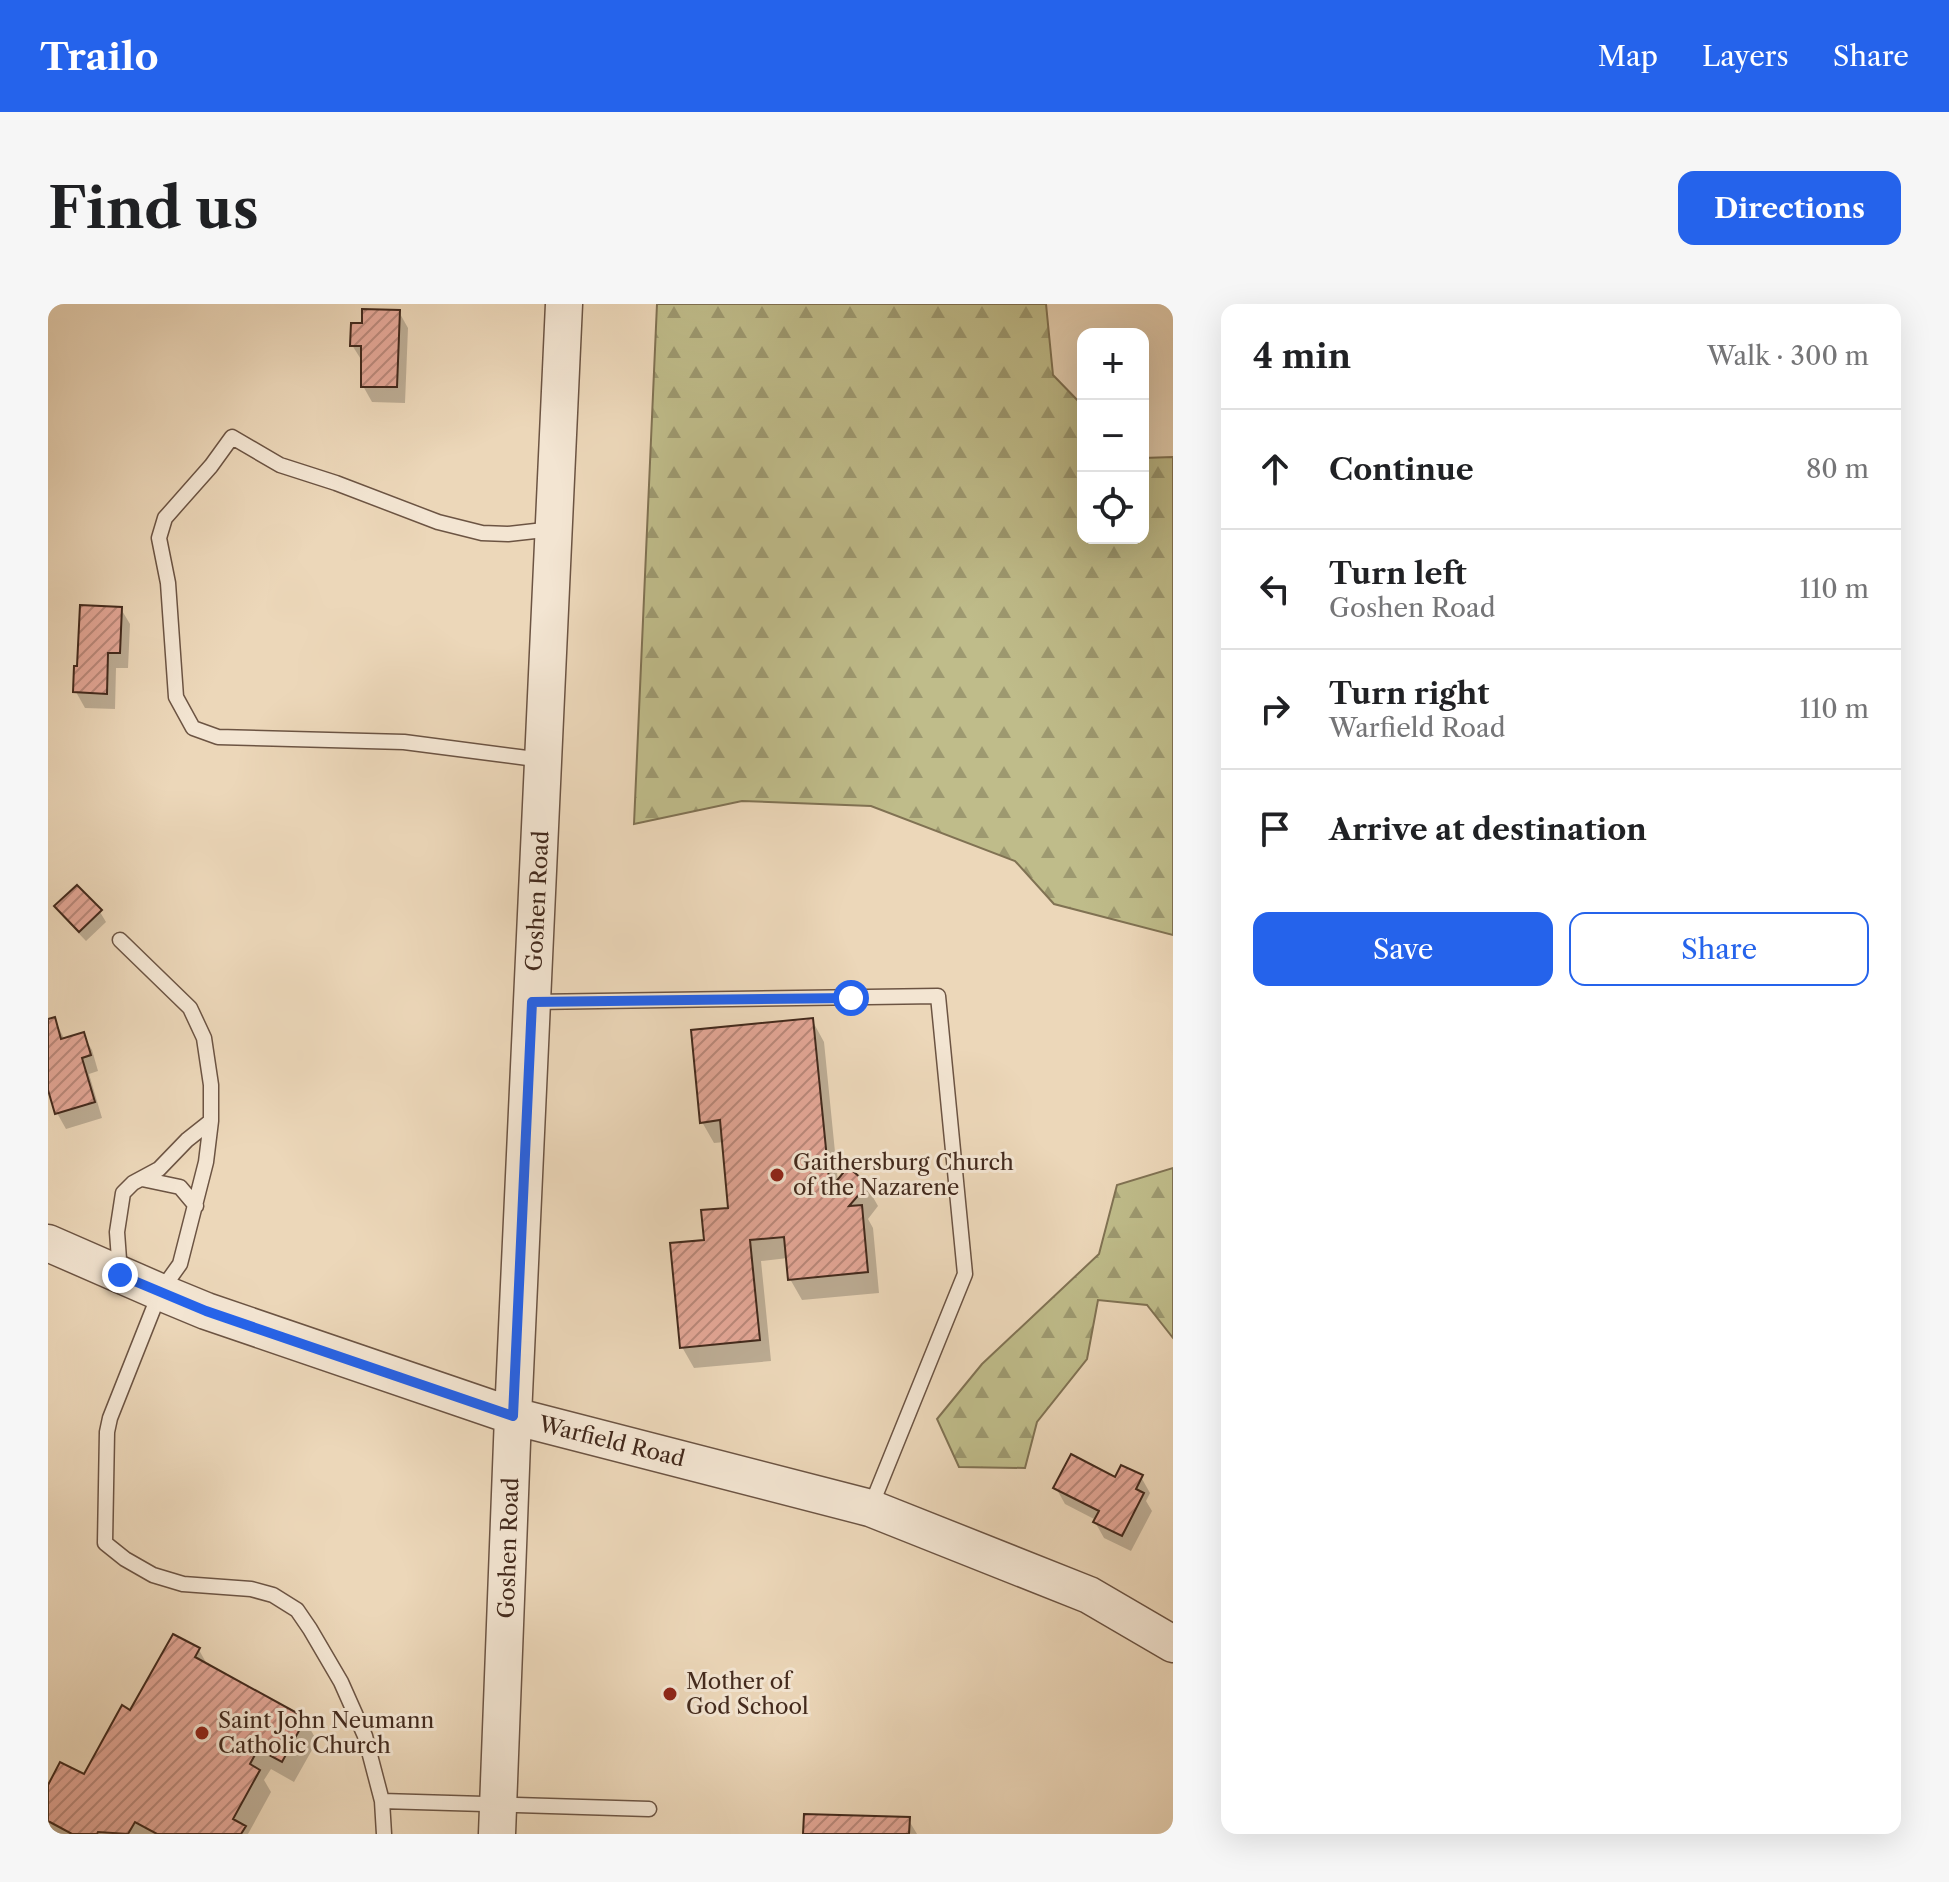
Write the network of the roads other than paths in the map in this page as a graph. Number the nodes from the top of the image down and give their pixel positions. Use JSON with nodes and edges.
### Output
{"nodes":[{"id":1,"x":564,"y":304,"type":"edge"},
{"id":2,"x":554,"y":529,"type":"junction"},
{"id":3,"x":543,"y":760,"type":"junction"},
{"id":4,"x":120,"y":940,"type":"dead end"},
{"id":5,"x":532,"y":1002,"type":"junction"},
{"id":6,"x":211,"y":1121,"type":"junction"},
{"id":7,"x":142,"y":1179,"type":"junction"},
{"id":8,"x":196,"y":1206,"type":"junction"},
{"id":9,"x":48,"y":1243,"type":"edge"},
{"id":10,"x":120,"y":1275,"type":"junction"},
{"id":11,"x":160,"y":1292,"type":"junction"},
{"id":12,"x":513,"y":1416,"type":"junction"},
{"id":13,"x":870,"y":1508,"type":"junction"},
{"id":14,"x":1173,"y":1644,"type":"edge"},
{"id":15,"x":382,"y":1801,"type":"junction"},
{"id":16,"x":649,"y":1809,"type":"dead end"},
{"id":17,"x":498,"y":1820,"type":"edge"},
{"id":18,"x":384,"y":1834,"type":"edge"}],
"edges":[{"from":1,"to":2,"type":"street","name":"Goshen Road"},
{"from":2,"to":3,"type":"street","name":"Goshen Road"},
{"from":2,"to":3,"type":"lane"},
{"from":3,"to":5,"type":"street","name":"Goshen Road"},
{"from":4,"to":6,"type":"lane"},
{"from":5,"to":12,"type":"street","name":"Goshen Road"},
{"from":5,"to":13,"type":"lane"},
{"from":6,"to":7,"type":"lane"},
{"from":6,"to":8,"type":"lane"},
{"from":7,"to":8,"type":"lane"},
{"from":7,"to":10,"type":"lane"},
{"from":8,"to":11,"type":"lane"},
{"from":9,"to":10,"type":"street","name":"Warfield Road"},
{"from":10,"to":11,"type":"street","name":"Warfield Road"},
{"from":11,"to":12,"type":"street","name":"Warfield Road"},
{"from":11,"to":15,"type":"lane"},
{"from":12,"to":13,"type":"street","name":"Warfield Road"},
{"from":12,"to":17,"type":"street","name":"Goshen Road"},
{"from":13,"to":14,"type":"street","name":"Warfield Road"},
{"from":15,"to":17,"type":"lane"},
{"from":15,"to":18,"type":"lane"},
{"from":16,"to":17,"type":"lane"}]}
